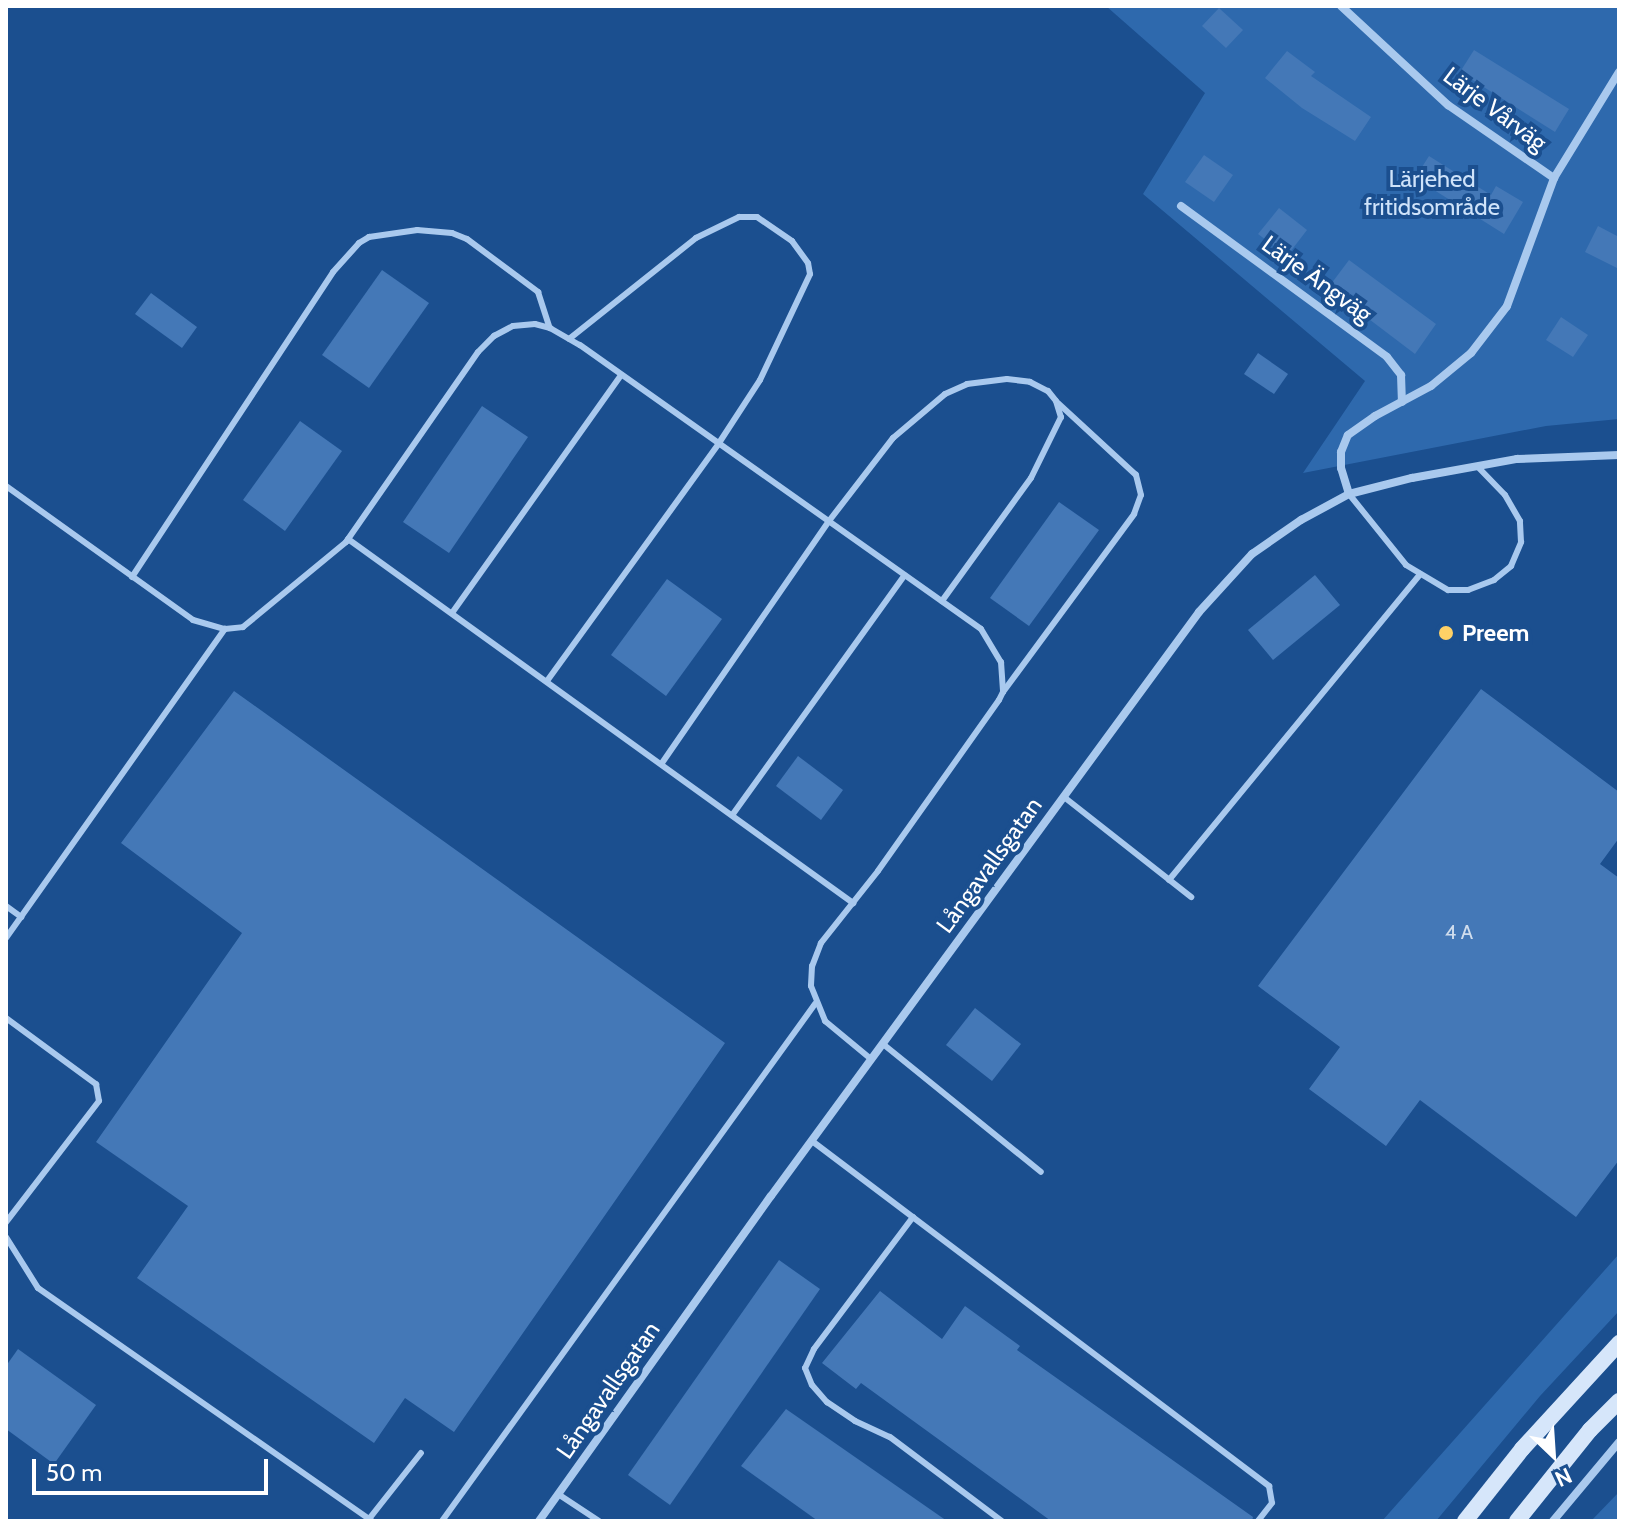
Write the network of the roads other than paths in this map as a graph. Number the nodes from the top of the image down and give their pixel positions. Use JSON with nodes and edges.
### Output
{"nodes":[{"id":1,"x":1341,"y":6,"type":"edge"},
{"id":2,"x":1619,"y":72,"type":"edge"},
{"id":3,"x":1554,"y":178,"type":"junction"},
{"id":4,"x":1181,"y":206,"type":"dead end"},
{"id":5,"x":550,"y":328,"type":"junction"},
{"id":6,"x":569,"y":339,"type":"junction"},
{"id":7,"x":621,"y":375,"type":"junction"},
{"id":8,"x":1056,"y":401,"type":"junction"},
{"id":9,"x":1402,"y":402,"type":"junction"},
{"id":10,"x":719,"y":443,"type":"junction"},
{"id":11,"x":1619,"y":455,"type":"edge"},
{"id":12,"x":1477,"y":466,"type":"junction"},
{"id":13,"x":6,"y":486,"type":"edge"},
{"id":14,"x":1349,"y":494,"type":"junction"},
{"id":15,"x":829,"y":521,"type":"junction"},
{"id":16,"x":348,"y":539,"type":"junction"},
{"id":17,"x":1420,"y":574,"type":"junction"},
{"id":18,"x":905,"y":575,"type":"junction"},
{"id":19,"x":132,"y":577,"type":"junction"},
{"id":20,"x":942,"y":601,"type":"junction"},
{"id":21,"x":452,"y":613,"type":"junction"},
{"id":22,"x":225,"y":629,"type":"junction"},
{"id":23,"x":547,"y":681,"type":"junction"},
{"id":24,"x":1003,"y":692,"type":"junction"},
{"id":25,"x":662,"y":763,"type":"junction"},
{"id":26,"x":1064,"y":797,"type":"junction"},
{"id":27,"x":733,"y":814,"type":"junction"},
{"id":28,"x":1169,"y":880,"type":"junction"},
{"id":29,"x":1191,"y":897,"type":"dead end"},
{"id":30,"x":853,"y":903,"type":"junction"},
{"id":31,"x":6,"y":906,"type":"edge"},
{"id":32,"x":21,"y":917,"type":"junction"},
{"id":33,"x":6,"y":938,"type":"edge"},
{"id":34,"x":815,"y":1004,"type":"junction"},
{"id":35,"x":6,"y":1018,"type":"edge"},
{"id":36,"x":883,"y":1044,"type":"junction"},
{"id":37,"x":871,"y":1059,"type":"junction"},
{"id":38,"x":812,"y":1141,"type":"junction"},
{"id":39,"x":1041,"y":1172,"type":"dead end"},
{"id":40,"x":913,"y":1217,"type":"junction"},
{"id":41,"x":6,"y":1222,"type":"edge"},
{"id":42,"x":6,"y":1237,"type":"edge"},
{"id":43,"x":1619,"y":1343,"type":"edge"},
{"id":44,"x":1619,"y":1401,"type":"edge"},
{"id":45,"x":1619,"y":1442,"type":"edge"},
{"id":46,"x":421,"y":1453,"type":"dead end"},
{"id":47,"x":558,"y":1494,"type":"junction"},
{"id":48,"x":371,"y":1520,"type":"edge"},
{"id":49,"x":442,"y":1521,"type":"edge"},
{"id":50,"x":539,"y":1521,"type":"edge"},
{"id":51,"x":599,"y":1521,"type":"edge"},
{"id":52,"x":1002,"y":1521,"type":"edge"},
{"id":53,"x":1258,"y":1521,"type":"edge"},
{"id":54,"x":1465,"y":1521,"type":"edge"},
{"id":55,"x":1517,"y":1521,"type":"edge"},
{"id":56,"x":1553,"y":1521,"type":"edge"}],
"edges":[{"from":1,"to":3,"type":"street","name":"Lärje Vårväg"},
{"from":2,"to":3,"type":"street"},
{"from":3,"to":9,"type":"street"},
{"from":4,"to":9,"type":"street","name":"Lärje Ängväg"},
{"from":5,"to":6,"type":"lane"},
{"from":5,"to":16,"type":"lane"},
{"from":5,"to":19,"type":"lane"},
{"from":6,"to":7,"type":"lane"},
{"from":6,"to":10,"type":"lane"},
{"from":7,"to":10,"type":"lane"},
{"from":7,"to":21,"type":"lane"},
{"from":8,"to":15,"type":"lane"},
{"from":8,"to":20,"type":"lane"},
{"from":8,"to":24,"type":"lane"},
{"from":9,"to":14,"type":"street"},
{"from":10,"to":15,"type":"lane"},
{"from":10,"to":23,"type":"lane"},
{"from":11,"to":12,"type":"street","name":"Långavallsgatan"},
{"from":12,"to":14,"type":"street","name":"Långavallsgatan"},
{"from":12,"to":17,"type":"lane"},
{"from":13,"to":19,"type":"lane"},
{"from":14,"to":17,"type":"lane"},
{"from":14,"to":26,"type":"street","name":"Långavallsgatan"},
{"from":15,"to":18,"type":"lane"},
{"from":15,"to":25,"type":"lane"},
{"from":16,"to":21,"type":"lane"},
{"from":16,"to":22,"type":"lane"},
{"from":17,"to":28,"type":"lane"},
{"from":18,"to":20,"type":"lane"},
{"from":18,"to":27,"type":"lane"},
{"from":19,"to":22,"type":"lane"},
{"from":20,"to":24,"type":"lane"},
{"from":21,"to":23,"type":"lane"},
{"from":22,"to":32,"type":"lane"},
{"from":23,"to":25,"type":"lane"},
{"from":24,"to":30,"type":"lane"},
{"from":25,"to":27,"type":"lane"},
{"from":26,"to":28,"type":"lane"},
{"from":26,"to":36,"type":"street","name":"Långavallsgatan"},
{"from":27,"to":30,"type":"lane"},
{"from":28,"to":29,"type":"lane"},
{"from":30,"to":34,"type":"lane"},
{"from":31,"to":32,"type":"lane"},
{"from":32,"to":33,"type":"lane"},
{"from":34,"to":37,"type":"lane"},
{"from":34,"to":49,"type":"lane"},
{"from":35,"to":41,"type":"lane"},
{"from":36,"to":37,"type":"street","name":"Långavallsgatan"},
{"from":36,"to":39,"type":"lane"},
{"from":37,"to":38,"type":"street","name":"Långavallsgatan"},
{"from":38,"to":40,"type":"lane"},
{"from":38,"to":47,"type":"street","name":"Långavallsgatan"},
{"from":40,"to":52,"type":"lane"},
{"from":40,"to":53,"type":"lane"},
{"from":42,"to":48,"type":"lane"},
{"from":43,"to":54,"type":"main road"},
{"from":44,"to":55,"type":"main road"},
{"from":45,"to":56,"type":"street"},
{"from":46,"to":48,"type":"lane"},
{"from":47,"to":50,"type":"street","name":"Långavallsgatan"},
{"from":47,"to":51,"type":"lane"}]}
